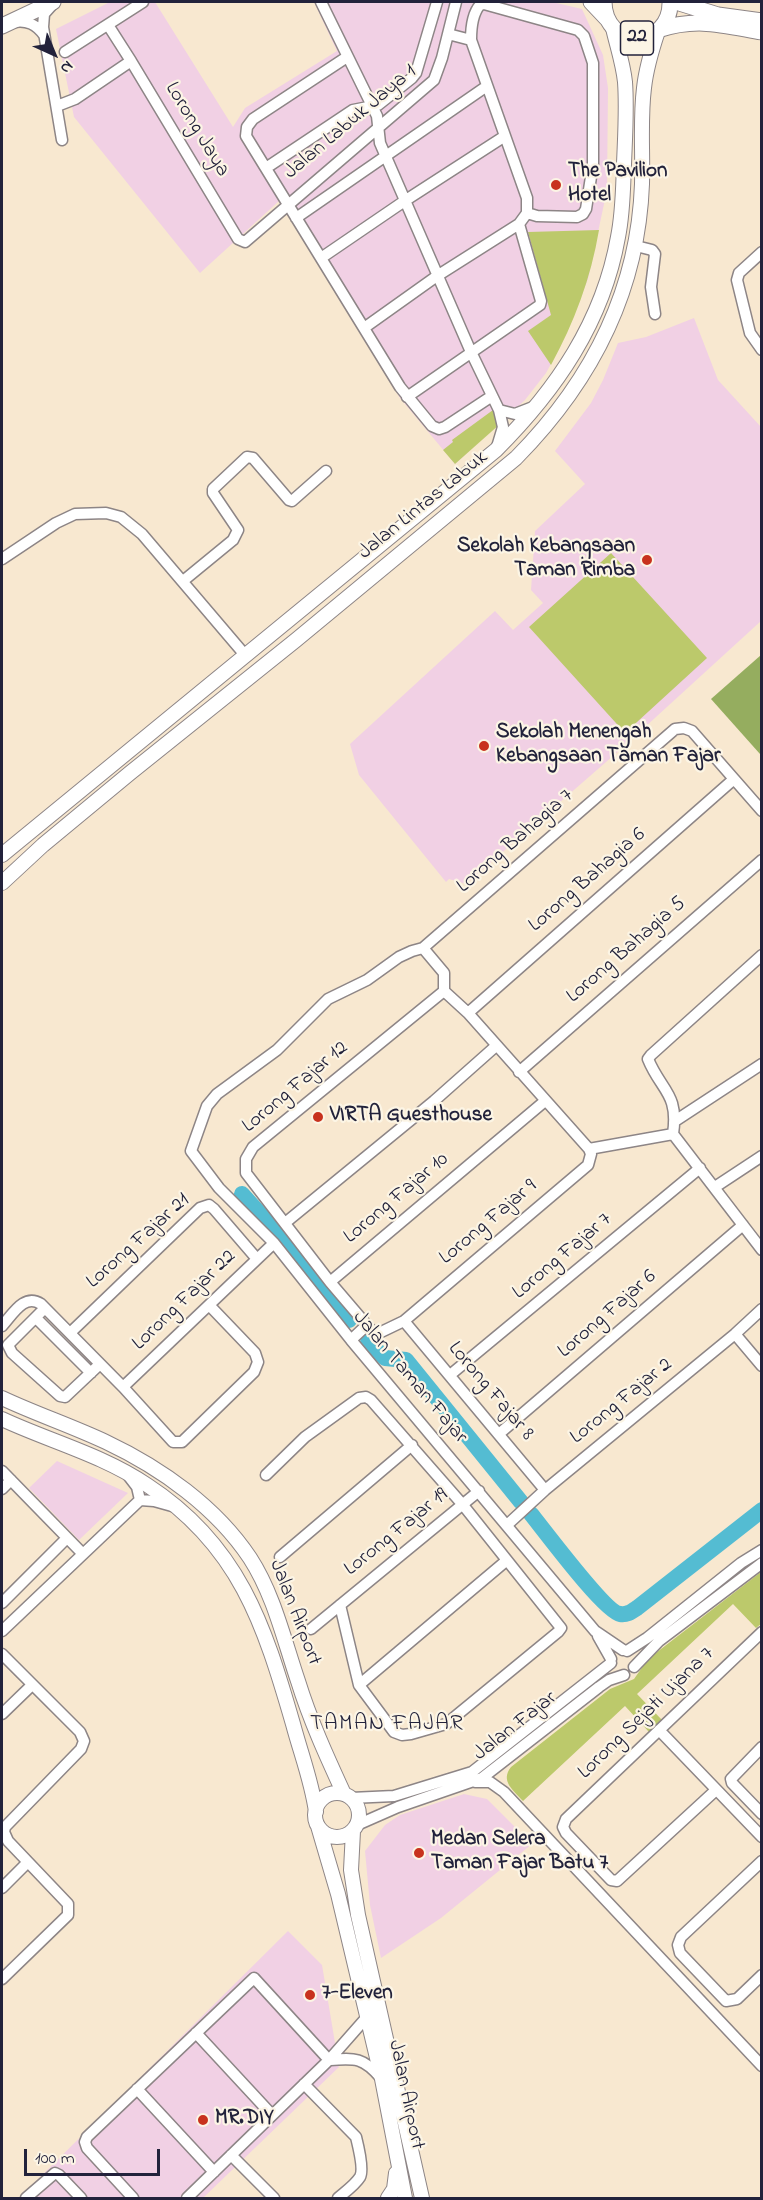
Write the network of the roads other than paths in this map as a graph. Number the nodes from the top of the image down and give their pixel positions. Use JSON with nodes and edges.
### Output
{"nodes":[{"id":1,"x":39,"y":2,"type":"edge"},
{"id":2,"x":54,"y":2,"type":"edge"},
{"id":3,"x":143,"y":2,"type":"edge"},
{"id":4,"x":321,"y":2,"type":"edge"},
{"id":5,"x":436,"y":2,"type":"edge"},
{"id":6,"x":456,"y":2,"type":"edge"},
{"id":7,"x":591,"y":2,"type":"edge"},
{"id":8,"x":604,"y":2,"type":"edge"},
{"id":9,"x":670,"y":2,"type":"edge"},
{"id":10,"x":676,"y":2,"type":"edge"},
{"id":11,"x":762,"y":22,"type":"edge"},
{"id":12,"x":3,"y":23,"type":"edge"},
{"id":13,"x":611,"y":24,"type":"junction"},
{"id":14,"x":108,"y":25,"type":"junction"},
{"id":15,"x":658,"y":31,"type":"junction"},
{"id":16,"x":762,"y":32,"type":"edge"},
{"id":17,"x":448,"y":34,"type":"junction"},
{"id":18,"x":44,"y":35,"type":"junction"},
{"id":19,"x":471,"y":40,"type":"junction"},
{"id":20,"x":65,"y":52,"type":"dead end"},
{"id":21,"x":347,"y":57,"type":"junction"},
{"id":22,"x":131,"y":61,"type":"junction"},
{"id":23,"x":488,"y":86,"type":"junction"},
{"id":24,"x":57,"y":106,"type":"junction"},
{"id":25,"x":372,"y":106,"type":"junction"},
{"id":26,"x":378,"y":129,"type":"junction"},
{"id":27,"x":505,"y":136,"type":"junction"},
{"id":28,"x":62,"y":140,"type":"dead end"},
{"id":29,"x":386,"y":155,"type":"junction"},
{"id":30,"x":266,"y":168,"type":"junction"},
{"id":31,"x":406,"y":200,"type":"junction"},
{"id":32,"x":288,"y":203,"type":"junction"},
{"id":33,"x":526,"y":213,"type":"junction"},
{"id":34,"x":296,"y":218,"type":"junction"},
{"id":35,"x":519,"y":224,"type":"junction"},
{"id":36,"x":636,"y":246,"type":"junction"},
{"id":37,"x":762,"y":252,"type":"edge"},
{"id":38,"x":321,"y":258,"type":"junction"},
{"id":39,"x":437,"y":276,"type":"junction"},
{"id":40,"x":655,"y":314,"type":"dead end"},
{"id":41,"x":364,"y":328,"type":"junction"},
{"id":42,"x":762,"y":350,"type":"edge"},
{"id":43,"x":471,"y":352,"type":"junction"},
{"id":44,"x":492,"y":396,"type":"junction"},
{"id":45,"x":407,"y":397,"type":"junction"},
{"id":46,"x":541,"y":403,"type":"junction"},
{"id":47,"x":499,"y":410,"type":"junction"},
{"id":48,"x":496,"y":450,"type":"junction"},
{"id":49,"x":326,"y":471,"type":"dead end"},
{"id":50,"x":2,"y":559,"type":"edge"},
{"id":51,"x":183,"y":581,"type":"junction"},
{"id":52,"x":245,"y":655,"type":"junction"},
{"id":53,"x":734,"y":779,"type":"junction"},
{"id":54,"x":762,"y":811,"type":"edge"},
{"id":55,"x":2,"y":855,"type":"edge"},
{"id":56,"x":762,"y":860,"type":"edge"},
{"id":57,"x":2,"y":883,"type":"edge"},
{"id":58,"x":423,"y":948,"type":"junction"},
{"id":59,"x":762,"y":955,"type":"edge"},
{"id":60,"x":444,"y":991,"type":"junction"},
{"id":61,"x":468,"y":1013,"type":"junction"},
{"id":62,"x":496,"y":1047,"type":"junction"},
{"id":63,"x":762,"y":1064,"type":"edge"},
{"id":64,"x":519,"y":1072,"type":"junction"},
{"id":65,"x":545,"y":1101,"type":"junction"},
{"id":66,"x":675,"y":1121,"type":"junction"},
{"id":67,"x":673,"y":1134,"type":"junction"},
{"id":68,"x":590,"y":1149,"type":"junction"},
{"id":69,"x":191,"y":1152,"type":"joint"},
{"id":70,"x":762,"y":1156,"type":"edge"},
{"id":71,"x":700,"y":1168,"type":"junction"},
{"id":72,"x":715,"y":1187,"type":"junction"},
{"id":73,"x":285,"y":1223,"type":"junction"},
{"id":74,"x":742,"y":1226,"type":"junction"},
{"id":75,"x":274,"y":1243,"type":"junction"},
{"id":76,"x":762,"y":1250,"type":"edge"},
{"id":77,"x":257,"y":1259,"type":"junction"},
{"id":78,"x":330,"y":1282,"type":"junction"},
{"id":79,"x":210,"y":1305,"type":"junction"},
{"id":80,"x":45,"y":1308,"type":"junction"},
{"id":81,"x":762,"y":1309,"type":"edge"},
{"id":82,"x":36,"y":1318,"type":"junction"},
{"id":83,"x":404,"y":1321,"type":"junction"},
{"id":84,"x":367,"y":1325,"type":"junction"},
{"id":85,"x":2,"y":1326,"type":"edge"},
{"id":86,"x":70,"y":1333,"type":"junction"},
{"id":87,"x":735,"y":1334,"type":"junction"},
{"id":88,"x":351,"y":1340,"type":"junction"},
{"id":89,"x":100,"y":1364,"type":"junction"},
{"id":90,"x":762,"y":1366,"type":"edge"},
{"id":91,"x":91,"y":1372,"type":"junction"},
{"id":92,"x":450,"y":1376,"type":"junction"},
{"id":93,"x":123,"y":1387,"type":"junction"},
{"id":94,"x":2,"y":1391,"type":"edge"},
{"id":95,"x":2,"y":1398,"type":"edge"},
{"id":96,"x":2,"y":1419,"type":"edge"},
{"id":97,"x":69,"y":1426,"type":"junction"},
{"id":98,"x":500,"y":1433,"type":"junction"},
{"id":99,"x":412,"y":1445,"type":"junction"},
{"id":100,"x":2,"y":1471,"type":"edge"},
{"id":101,"x":126,"y":1474,"type":"junction"},
{"id":102,"x":266,"y":1475,"type":"dead end"},
{"id":103,"x":10,"y":1480,"type":"junction"},
{"id":104,"x":2,"y":1489,"type":"edge"},
{"id":105,"x":545,"y":1490,"type":"junction"},
{"id":106,"x":479,"y":1491,"type":"junction"},
{"id":107,"x":140,"y":1500,"type":"junction"},
{"id":108,"x":463,"y":1505,"type":"junction"},
{"id":109,"x":179,"y":1508,"type":"junction"},
{"id":110,"x":507,"y":1525,"type":"junction"},
{"id":111,"x":67,"y":1538,"type":"junction"},
{"id":112,"x":762,"y":1550,"type":"edge"},
{"id":113,"x":83,"y":1554,"type":"junction"},
{"id":114,"x":280,"y":1557,"type":"dead end"},
{"id":115,"x":507,"y":1561,"type":"junction"},
{"id":116,"x":762,"y":1563,"type":"edge"},
{"id":117,"x":2,"y":1602,"type":"edge"},
{"id":118,"x":340,"y":1605,"type":"junction"},
{"id":119,"x":311,"y":1629,"type":"dead end"},
{"id":120,"x":2,"y":1631,"type":"edge"},
{"id":121,"x":595,"y":1631,"type":"junction"},
{"id":122,"x":762,"y":1632,"type":"edge"},
{"id":123,"x":625,"y":1651,"type":"junction"},
{"id":124,"x":2,"y":1654,"type":"edge"},
{"id":125,"x":611,"y":1661,"type":"junction"},
{"id":126,"x":634,"y":1667,"type":"junction"},
{"id":127,"x":624,"y":1675,"type":"junction"},
{"id":128,"x":32,"y":1684,"type":"junction"},
{"id":129,"x":359,"y":1685,"type":"junction"},
{"id":130,"x":2,"y":1714,"type":"edge"},
{"id":131,"x":659,"y":1730,"type":"junction"},
{"id":132,"x":762,"y":1747,"type":"edge"},
{"id":133,"x":504,"y":1762,"type":"junction"},
{"id":134,"x":475,"y":1782,"type":"junction"},
{"id":135,"x":716,"y":1790,"type":"junction"},
{"id":136,"x":504,"y":1792,"type":"junction"},
{"id":137,"x":347,"y":1796,"type":"junction"},
{"id":138,"x":762,"y":1814,"type":"edge"},
{"id":139,"x":317,"y":1819,"type":"junction"},
{"id":140,"x":355,"y":1828,"type":"junction"},
{"id":141,"x":762,"y":1838,"type":"edge"},
{"id":142,"x":762,"y":1861,"type":"edge"},
{"id":143,"x":28,"y":1862,"type":"junction"},
{"id":144,"x":2,"y":1888,"type":"edge"},
{"id":145,"x":762,"y":1975,"type":"edge"},
{"id":146,"x":2,"y":1979,"type":"edge"},
{"id":147,"x":366,"y":2018,"type":"junction"},
{"id":148,"x":196,"y":2033,"type":"junction"},
{"id":149,"x":386,"y":2043,"type":"junction"},
{"id":150,"x":328,"y":2060,"type":"junction"},
{"id":151,"x":760,"y":2060,"type":"edge"},
{"id":152,"x":382,"y":2079,"type":"junction"},
{"id":153,"x":304,"y":2084,"type":"junction"},
{"id":154,"x":137,"y":2089,"type":"junction"},
{"id":155,"x":272,"y":2115,"type":"junction"},
{"id":156,"x":390,"y":2125,"type":"junction"},
{"id":157,"x":231,"y":2155,"type":"junction"},
{"id":158,"x":214,"y":2172,"type":"junction"},
{"id":159,"x":26,"y":2199,"type":"edge"},
{"id":160,"x":81,"y":2199,"type":"edge"},
{"id":161,"x":134,"y":2199,"type":"edge"},
{"id":162,"x":186,"y":2199,"type":"edge"},
{"id":163,"x":274,"y":2199,"type":"edge"},
{"id":164,"x":338,"y":2199,"type":"edge"},
{"id":165,"x":388,"y":2199,"type":"edge"},
{"id":166,"x":405,"y":2199,"type":"edge"},
{"id":167,"x":412,"y":2199,"type":"edge"},
{"id":168,"x":422,"y":2199,"type":"edge"}],
"edges":[{"from":1,"to":12,"type":"highway"},
{"from":2,"to":12,"type":"highway"},
{"from":2,"to":18,"type":"street"},
{"from":3,"to":14,"type":"street"},
{"from":4,"to":21,"type":"street"},
{"from":5,"to":25,"type":"street"},
{"from":6,"to":17,"type":"street","name":"Jalan Labuk Jaya 1"},
{"from":7,"to":13,"type":"highway","number":"22"},
{"from":8,"to":13,"type":"highway","number":"22"},
{"from":9,"to":15,"type":"highway","number":"22"},
{"from":10,"to":11,"type":"highway","number":"22"},
{"from":12,"to":18,"type":"street"},
{"from":13,"to":15,"type":"highway","number":"22"},
{"from":13,"to":46,"type":"main road","name":"Jalan Lintas Labuk"},
{"from":14,"to":20,"type":"street"},
{"from":14,"to":22,"type":"street"},
{"from":15,"to":16,"type":"highway"},
{"from":15,"to":36,"type":"main road","name":"Jalan Lintas Labuk"},
{"from":17,"to":19,"type":"street"},
{"from":17,"to":26,"type":"street","name":"Jalan Labuk Jaya 1"},
{"from":18,"to":24,"type":"street"},
{"from":19,"to":23,"type":"street"},
{"from":19,"to":33,"type":"street"},
{"from":21,"to":25,"type":"street"},
{"from":21,"to":30,"type":"street"},
{"from":22,"to":24,"type":"street"},
{"from":22,"to":32,"type":"street","name":"Lorong Jaya"},
{"from":23,"to":27,"type":"street"},
{"from":23,"to":29,"type":"street"},
{"from":24,"to":28,"type":"street"},
{"from":25,"to":26,"type":"street"},
{"from":25,"to":30,"type":"street"},
{"from":26,"to":29,"type":"street"},
{"from":26,"to":32,"type":"street","name":"Jalan Labuk Jaya 1"},
{"from":27,"to":31,"type":"street"},
{"from":27,"to":33,"type":"street"},
{"from":29,"to":31,"type":"street"},
{"from":29,"to":34,"type":"street"},
{"from":30,"to":32,"type":"street"},
{"from":31,"to":38,"type":"street"},
{"from":31,"to":39,"type":"street"},
{"from":32,"to":34,"type":"street"},
{"from":33,"to":35,"type":"street"},
{"from":34,"to":38,"type":"street"},
{"from":35,"to":39,"type":"street"},
{"from":35,"to":43,"type":"street"},
{"from":36,"to":40,"type":"street"},
{"from":36,"to":57,"type":"main road","name":"Jalan Lintas Labuk"},
{"from":37,"to":42,"type":"street"},
{"from":38,"to":41,"type":"street"},
{"from":39,"to":41,"type":"street"},
{"from":39,"to":43,"type":"street"},
{"from":41,"to":45,"type":"street"},
{"from":43,"to":44,"type":"street"},
{"from":43,"to":45,"type":"street"},
{"from":44,"to":45,"type":"street"},
{"from":44,"to":47,"type":"street"},
{"from":46,"to":47,"type":"street"},
{"from":46,"to":48,"type":"main road","name":"Jalan Lintas Labuk"},
{"from":47,"to":48,"type":"street"},
{"from":48,"to":52,"type":"main road","name":"Jalan Lintas Labuk"},
{"from":49,"to":51,"type":"street"},
{"from":50,"to":51,"type":"street"},
{"from":51,"to":52,"type":"street"},
{"from":52,"to":55,"type":"main road","name":"Jalan Lintas Labuk"},
{"from":53,"to":54,"type":"street"},
{"from":53,"to":58,"type":"street","name":"Lorong Bahagia 7"},
{"from":53,"to":61,"type":"street","name":"Lorong Bahagia 6"},
{"from":56,"to":64,"type":"street","name":"Lorong Bahagia 5"},
{"from":58,"to":60,"type":"street"},
{"from":58,"to":69,"type":"street","name":"Lorong Bahagia 7"},
{"from":59,"to":66,"type":"street"},
{"from":60,"to":61,"type":"street"},
{"from":60,"to":73,"type":"street","name":"Lorong Fajar 12"},
{"from":61,"to":62,"type":"street"},
{"from":62,"to":64,"type":"street"},
{"from":62,"to":73,"type":"street"},
{"from":63,"to":66,"type":"street"},
{"from":64,"to":65,"type":"street"},
{"from":65,"to":68,"type":"street"},
{"from":65,"to":78,"type":"street","name":"Lorong Fajar 10"},
{"from":66,"to":67,"type":"street"},
{"from":67,"to":68,"type":"street"},
{"from":67,"to":71,"type":"street"},
{"from":68,"to":83,"type":"street","name":"Lorong Fajar 9"},
{"from":69,"to":75,"type":"street","name":"Jalan Taman Fajar"},
{"from":70,"to":72,"type":"street"},
{"from":71,"to":72,"type":"street"},
{"from":71,"to":92,"type":"street","name":"Lorong Fajar 7"},
{"from":72,"to":74,"type":"street"},
{"from":73,"to":78,"type":"street","name":"Lorong Fajar 12"},
{"from":74,"to":76,"type":"street"},
{"from":74,"to":98,"type":"street","name":"Lorong Fajar 6"},
{"from":75,"to":77,"type":"street","name":"Lorong Fajar 22"},
{"from":75,"to":88,"type":"street","name":"Jalan Taman Fajar"},
{"from":77,"to":79,"type":"street","name":"Lorong Fajar 22"},
{"from":77,"to":86,"type":"street","name":"Lorong Fajar 21"},
{"from":78,"to":84,"type":"street","name":"Lorong Fajar 12"},
{"from":79,"to":93,"type":"street","name":"Lorong Fajar 22"},
{"from":79,"to":93,"type":"street"},
{"from":80,"to":82,"type":"street"},
{"from":80,"to":85,"type":"street"},
{"from":80,"to":86,"type":"street"},
{"from":81,"to":87,"type":"street","name":"Lorong Fajar 2"},
{"from":82,"to":91,"type":"street"},
{"from":82,"to":91,"type":"street"},
{"from":83,"to":84,"type":"street"},
{"from":83,"to":92,"type":"street","name":"Lorong Fajar 8"},
{"from":84,"to":88,"type":"street"},
{"from":86,"to":89,"type":"street"},
{"from":87,"to":90,"type":"street"},
{"from":87,"to":105,"type":"street","name":"Lorong Fajar 2"},
{"from":88,"to":106,"type":"street","name":"Jalan Taman Fajar"},
{"from":89,"to":91,"type":"street"},
{"from":89,"to":93,"type":"street"},
{"from":92,"to":98,"type":"street","name":"Lorong Fajar 8"},
{"from":94,"to":97,"type":"street"},
{"from":95,"to":97,"type":"main road","name":"Jalan Airport"},
{"from":96,"to":101,"type":"main road","name":"Jalan Airport"},
{"from":97,"to":137,"type":"main road","name":"Jalan Airport"},
{"from":98,"to":105,"type":"street","name":"Lorong Fajar 8"},
{"from":99,"to":102,"type":"street"},
{"from":99,"to":108,"type":"street"},
{"from":99,"to":114,"type":"street"},
{"from":100,"to":103,"type":"street"},
{"from":101,"to":107,"type":"street"},
{"from":101,"to":109,"type":"main road","name":"Jalan Airport"},
{"from":103,"to":104,"type":"street"},
{"from":103,"to":111,"type":"street"},
{"from":105,"to":110,"type":"street","name":"Lorong Fajar 2"},
{"from":106,"to":108,"type":"street","name":"Lorong Fajar 19"},
{"from":106,"to":110,"type":"street","name":"Jalan Taman Fajar"},
{"from":107,"to":109,"type":"street"},
{"from":107,"to":113,"type":"street"},
{"from":108,"to":115,"type":"street"},
{"from":108,"to":118,"type":"street","name":"Lorong Fajar 19"},
{"from":109,"to":139,"type":"main road","name":"Jalan Airport"},
{"from":110,"to":121,"type":"street","name":"Jalan Taman Fajar"},
{"from":111,"to":113,"type":"street"},
{"from":111,"to":117,"type":"street"},
{"from":112,"to":123,"type":"street"},
{"from":113,"to":120,"type":"street"},
{"from":115,"to":129,"type":"street"},
{"from":115,"to":129,"type":"street"},
{"from":116,"to":126,"type":"street"},
{"from":118,"to":119,"type":"street","name":"Lorong Fajar 19"},
{"from":118,"to":129,"type":"street","name":"Lorong Fajar 19"},
{"from":121,"to":123,"type":"street"},
{"from":121,"to":125,"type":"street"},
{"from":122,"to":131,"type":"street","name":"Lorong Sejati Ujana 7"},
{"from":123,"to":125,"type":"street"},
{"from":123,"to":126,"type":"street"},
{"from":124,"to":128,"type":"street"},
{"from":125,"to":127,"type":"street"},
{"from":125,"to":137,"type":"street","name":"Jalan Fajar"},
{"from":126,"to":127,"type":"street"},
{"from":127,"to":133,"type":"street","name":"Jalan Fajar"},
{"from":128,"to":130,"type":"street"},
{"from":128,"to":143,"type":"street"},
{"from":131,"to":135,"type":"street"},
{"from":131,"to":135,"type":"street","name":"Lorong Sejati Ujana 7"},
{"from":132,"to":138,"type":"street"},
{"from":133,"to":134,"type":"street","name":"Jalan Fajar"},
{"from":133,"to":136,"type":"street"},
{"from":134,"to":136,"type":"street"},
{"from":134,"to":140,"type":"street","name":"Jalan Fajar"},
{"from":135,"to":141,"type":"street"},
{"from":136,"to":151,"type":"street"},
{"from":137,"to":139,"type":"main road"},
{"from":137,"to":140,"type":"main road"},
{"from":139,"to":140,"type":"main road"},
{"from":139,"to":147,"type":"main road","name":"Jalan Airport"},
{"from":140,"to":149,"type":"main road","name":"Jalan Airport"},
{"from":142,"to":145,"type":"street"},
{"from":143,"to":144,"type":"street"},
{"from":143,"to":146,"type":"street"},
{"from":147,"to":150,"type":"street"},
{"from":147,"to":152,"type":"main road","name":"Jalan Airport"},
{"from":148,"to":150,"type":"street"},
{"from":148,"to":154,"type":"street"},
{"from":148,"to":155,"type":"street"},
{"from":149,"to":167,"type":"main road"},
{"from":149,"to":168,"type":"main road","name":"Jalan Airport"},
{"from":150,"to":152,"type":"street"},
{"from":150,"to":153,"type":"street"},
{"from":152,"to":156,"type":"main road","name":"Jalan Airport"},
{"from":153,"to":155,"type":"street"},
{"from":153,"to":164,"type":"street"},
{"from":154,"to":158,"type":"street"},
{"from":154,"to":161,"type":"street"},
{"from":155,"to":157,"type":"street"},
{"from":156,"to":165,"type":"main road"},
{"from":156,"to":166,"type":"main road","name":"Jalan Airport"},
{"from":157,"to":158,"type":"street"},
{"from":157,"to":163,"type":"street"},
{"from":158,"to":162,"type":"street"},
{"from":159,"to":160,"type":"street"}]}
